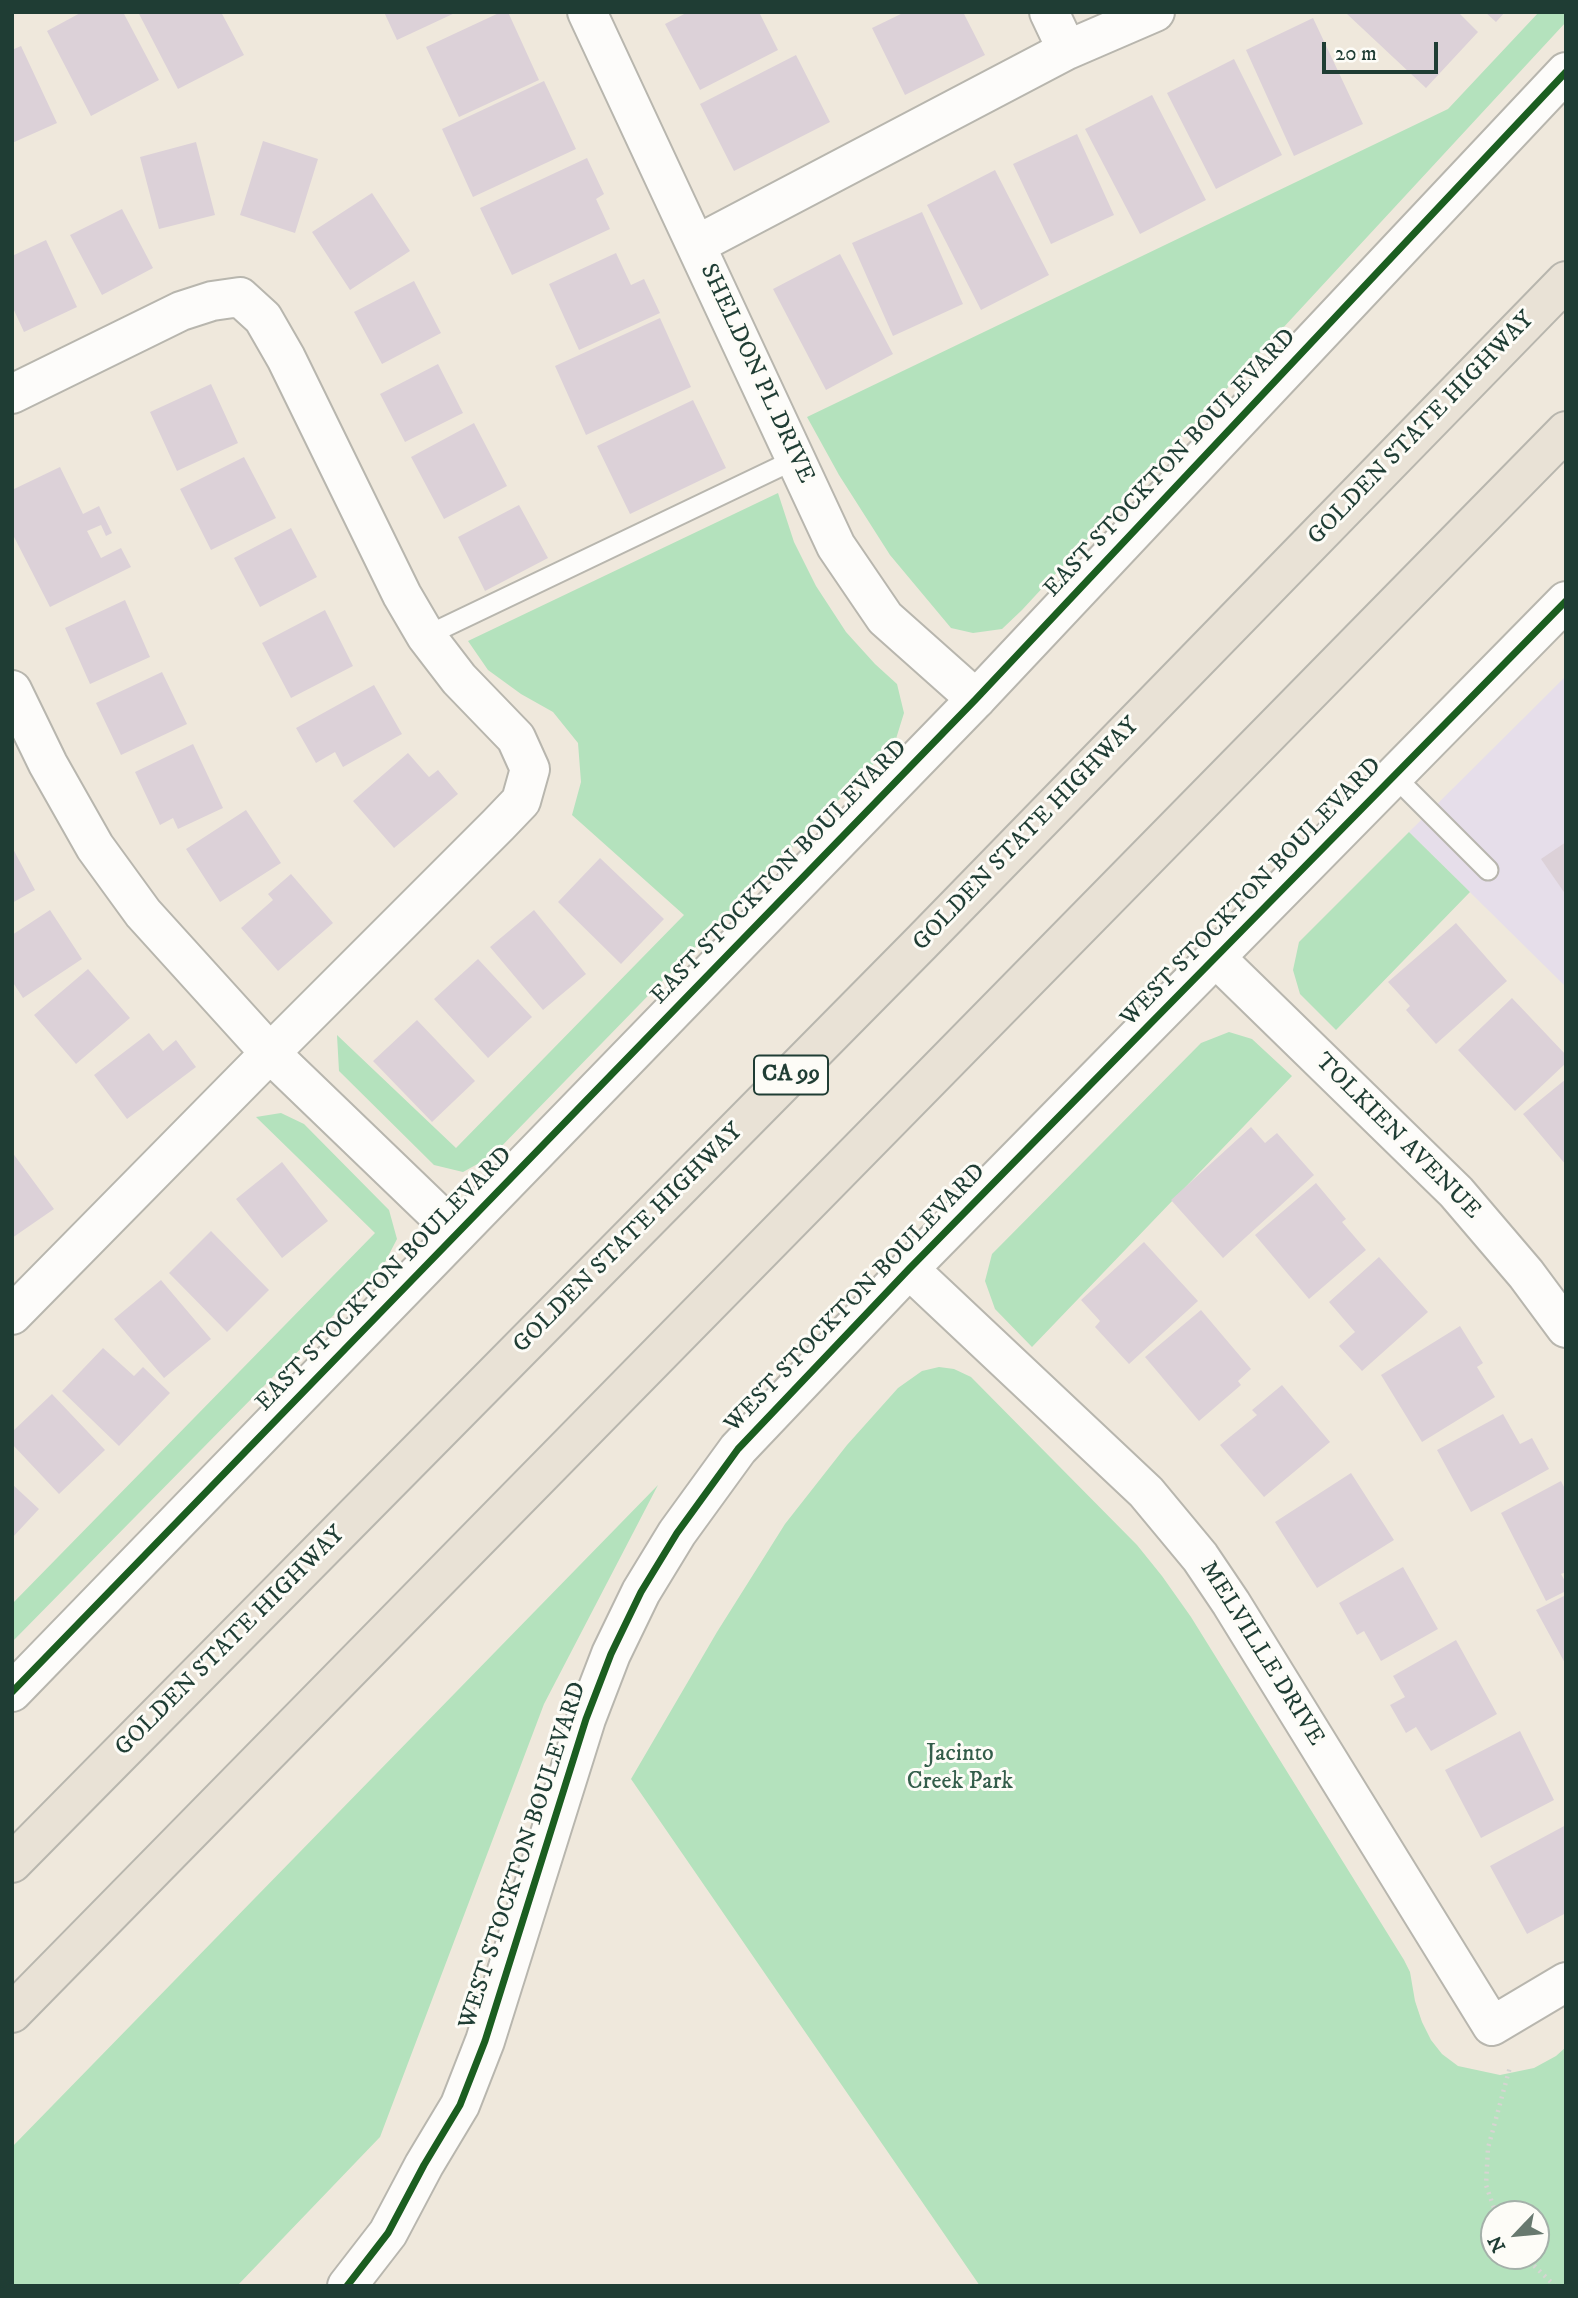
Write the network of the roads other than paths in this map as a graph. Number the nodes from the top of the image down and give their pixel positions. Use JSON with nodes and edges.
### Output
{"nodes":[{"id":1,"x":587,"y":12,"type":"edge"},
{"id":2,"x":1049,"y":12,"type":"edge"},
{"id":3,"x":1155,"y":12,"type":"edge"},
{"id":4,"x":1067,"y":50,"type":"junction"},
{"id":5,"x":1566,"y":72,"type":"edge"},
{"id":6,"x":696,"y":245,"type":"junction"},
{"id":7,"x":1566,"y":281,"type":"edge"},
{"id":8,"x":12,"y":394,"type":"edge"},
{"id":9,"x":1566,"y":431,"type":"edge"},
{"id":10,"x":796,"y":459,"type":"junction"},
{"id":11,"x":1566,"y":601,"type":"edge"},
{"id":12,"x":426,"y":636,"type":"junction"},
{"id":13,"x":12,"y":690,"type":"edge"},
{"id":14,"x":976,"y":699,"type":"junction"},
{"id":15,"x":1393,"y":775,"type":"junction"},
{"id":16,"x":1488,"y":870,"type":"dead end"},
{"id":17,"x":1216,"y":958,"type":"junction"},
{"id":18,"x":270,"y":1052,"type":"junction"},
{"id":19,"x":457,"y":1233,"type":"junction"},
{"id":20,"x":909,"y":1269,"type":"junction"},
{"id":21,"x":12,"y":1315,"type":"edge"},
{"id":22,"x":1566,"y":1328,"type":"edge"},
{"id":23,"x":12,"y":1692,"type":"edge"},
{"id":24,"x":12,"y":1863,"type":"edge"},
{"id":25,"x":1566,"y":1982,"type":"edge"},
{"id":26,"x":12,"y":2013,"type":"edge"},
{"id":27,"x":347,"y":2286,"type":"edge"}],
"edges":[{"from":1,"to":6,"type":"street","name":"SHELDON PL DRIVE"},
{"from":2,"to":4,"type":"street"},
{"from":3,"to":4,"type":"street"},
{"from":4,"to":6,"type":"street"},
{"from":5,"to":14,"type":"street","name":"EAST STOCKTON BOULEVARD"},
{"from":6,"to":10,"type":"street","name":"SHELDON PL DRIVE"},
{"from":7,"to":24,"type":"highway","name":"GOLDEN STATE HIGHWAY","number":"CA 99"},
{"from":8,"to":12,"type":"street"},
{"from":9,"to":26,"type":"highway"},
{"from":10,"to":12,"type":"lane"},
{"from":10,"to":14,"type":"street","name":"SHELDON PL DRIVE"},
{"from":11,"to":15,"type":"street","name":"WEST STOCKTON BOULEVARD"},
{"from":12,"to":18,"type":"street"},
{"from":13,"to":18,"type":"street"},
{"from":14,"to":19,"type":"street","name":"EAST STOCKTON BOULEVARD"},
{"from":15,"to":16,"type":"lane"},
{"from":15,"to":17,"type":"street","name":"WEST STOCKTON BOULEVARD"},
{"from":17,"to":20,"type":"street","name":"WEST STOCKTON BOULEVARD"},
{"from":17,"to":22,"type":"street","name":"TOLKIEN AVENUE"},
{"from":18,"to":19,"type":"street"},
{"from":18,"to":21,"type":"street"},
{"from":19,"to":23,"type":"street","name":"EAST STOCKTON BOULEVARD"},
{"from":20,"to":25,"type":"street","name":"MELVILLE DRIVE"},
{"from":20,"to":27,"type":"street","name":"WEST STOCKTON BOULEVARD"}]}
